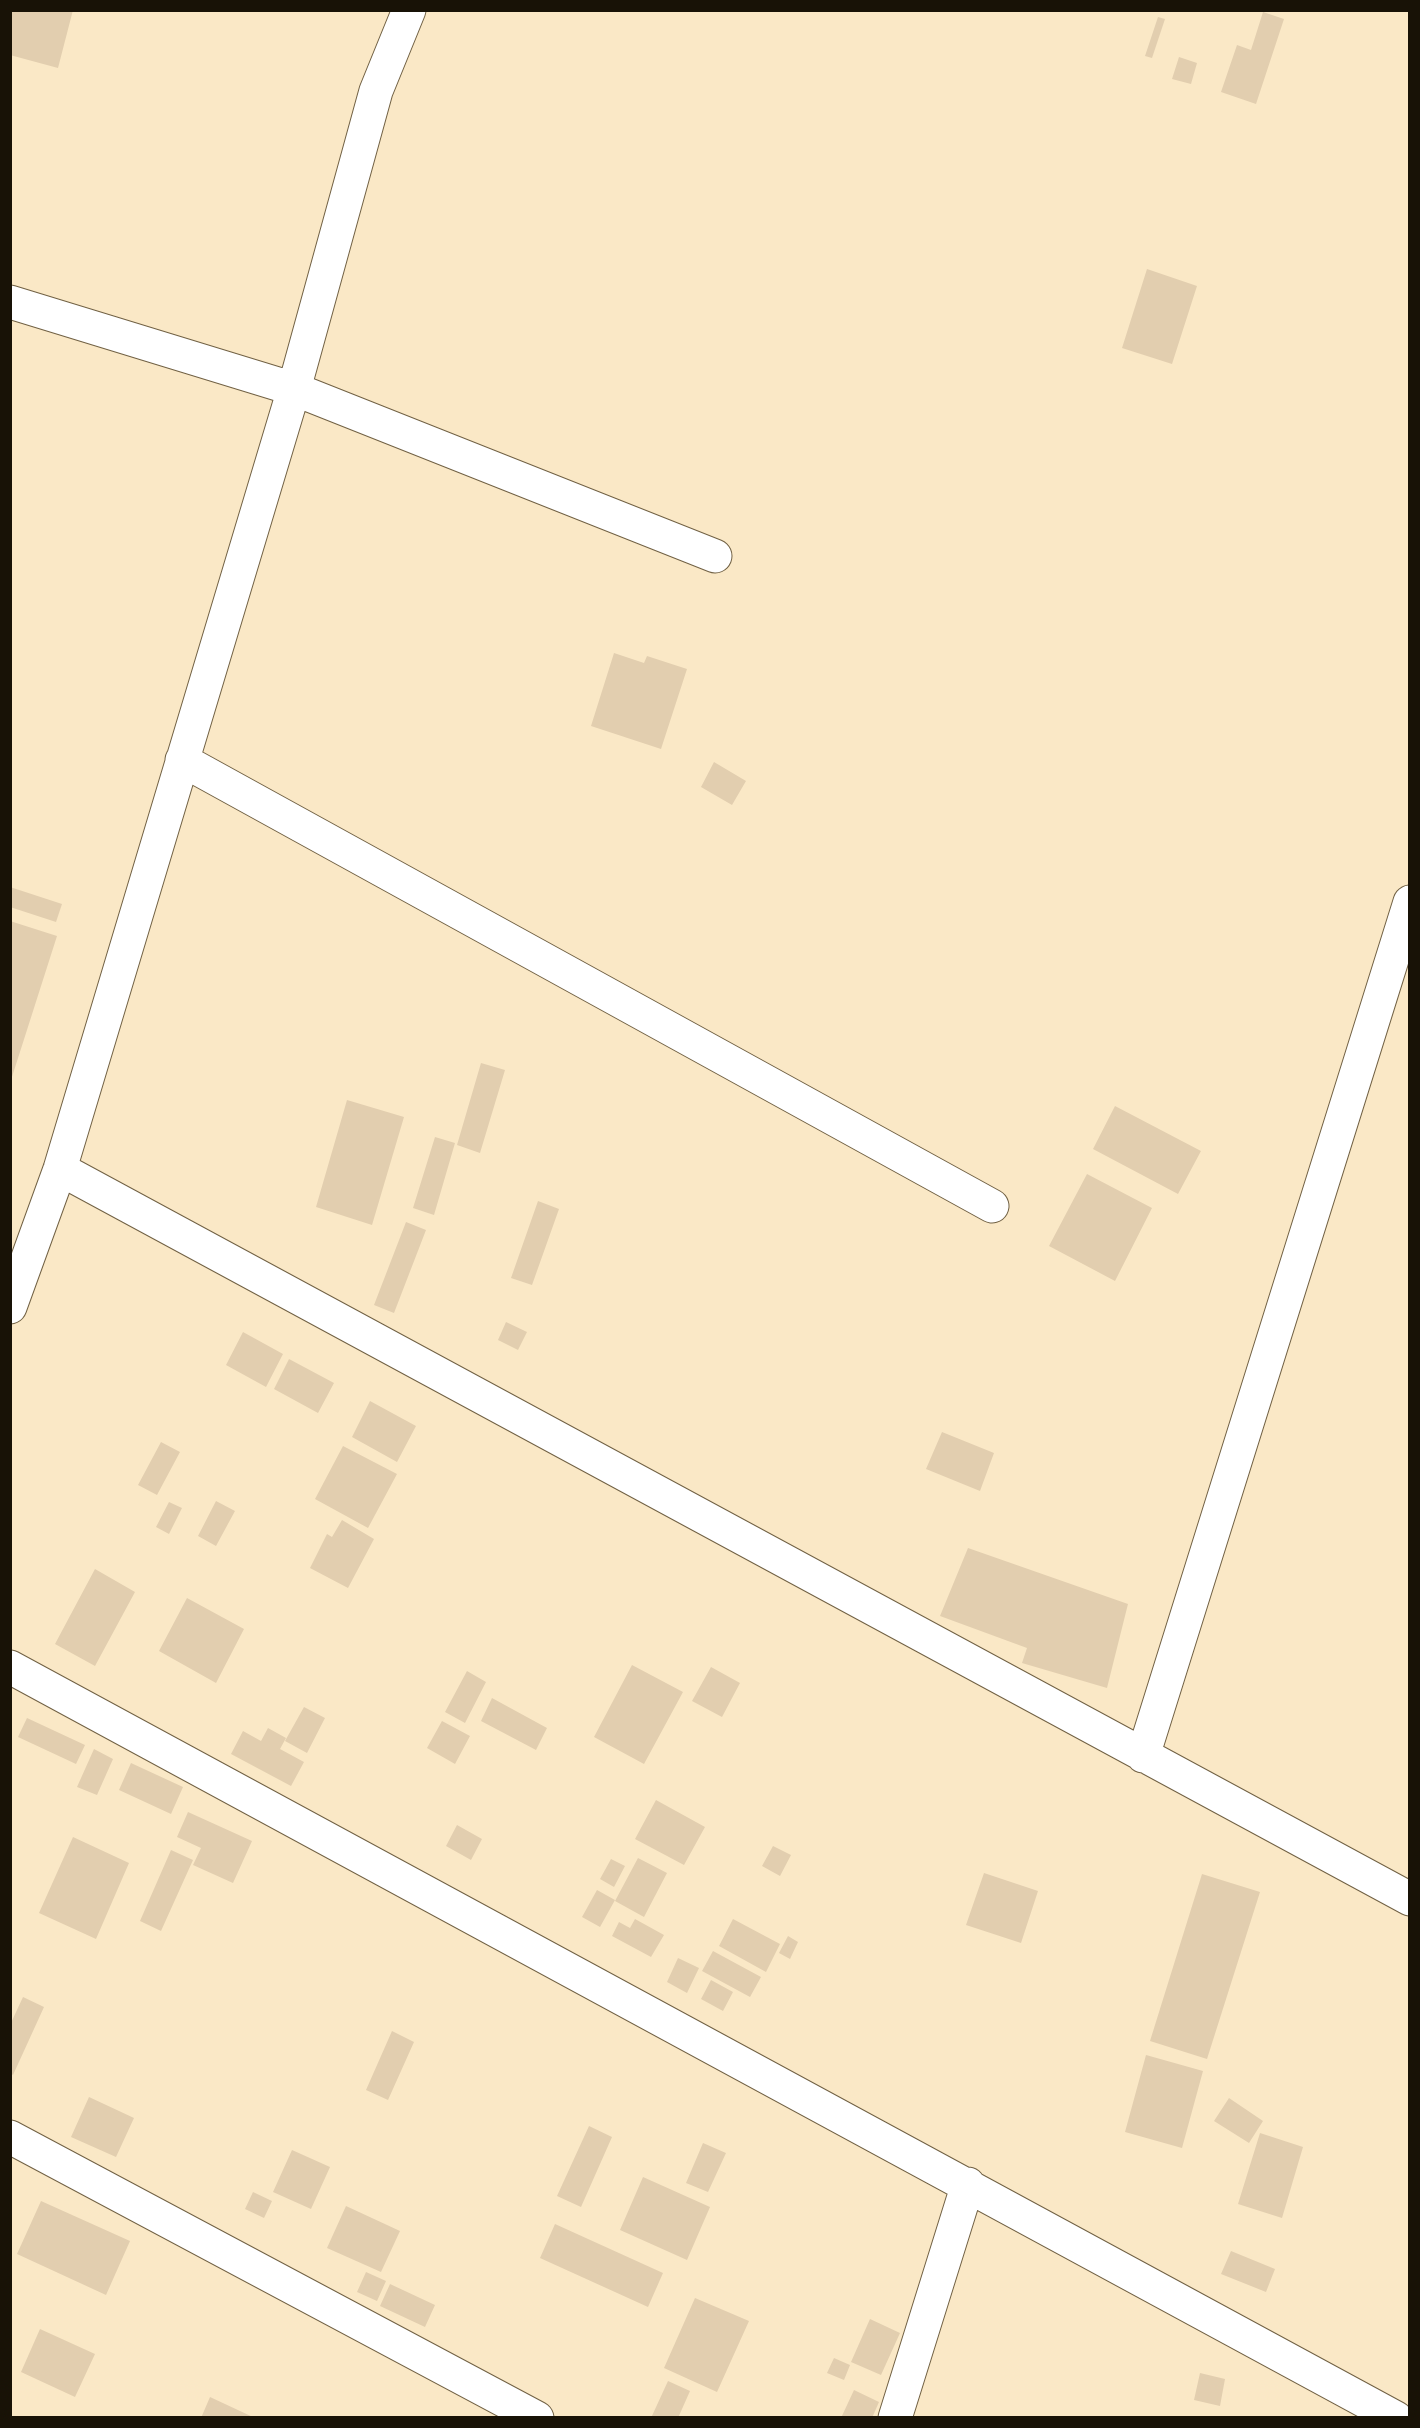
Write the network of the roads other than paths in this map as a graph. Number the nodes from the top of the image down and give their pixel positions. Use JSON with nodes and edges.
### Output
{"nodes":[{"id":1,"x":409,"y":10,"type":"edge"},
{"id":2,"x":10,"y":302,"type":"edge"},
{"id":3,"x":294,"y":389,"type":"junction"},
{"id":4,"x":715,"y":556,"type":"dead end"},
{"id":5,"x":182,"y":760,"type":"junction"},
{"id":6,"x":1410,"y":902,"type":"edge"},
{"id":7,"x":60,"y":1169,"type":"junction"},
{"id":8,"x":992,"y":1206,"type":"dead end"},
{"id":9,"x":10,"y":1307,"type":"edge"},
{"id":10,"x":10,"y":1667,"type":"edge"},
{"id":11,"x":1143,"y":1756,"type":"junction"},
{"id":12,"x":1410,"y":1899,"type":"edge"},
{"id":13,"x":10,"y":2137,"type":"edge"},
{"id":14,"x":968,"y":2184,"type":"junction"},
{"id":15,"x":537,"y":2418,"type":"edge"},
{"id":16,"x":894,"y":2418,"type":"edge"},
{"id":17,"x":1396,"y":2418,"type":"edge"}],
"edges":[{"from":1,"to":3,"type":"street"},
{"from":2,"to":3,"type":"street"},
{"from":3,"to":4,"type":"street"},
{"from":3,"to":5,"type":"street"},
{"from":5,"to":7,"type":"street"},
{"from":5,"to":8,"type":"street"},
{"from":6,"to":11,"type":"street"},
{"from":7,"to":9,"type":"street"},
{"from":7,"to":11,"type":"street"},
{"from":10,"to":14,"type":"street"},
{"from":11,"to":12,"type":"street"},
{"from":13,"to":15,"type":"street"},
{"from":14,"to":16,"type":"street"},
{"from":14,"to":17,"type":"street"}]}
